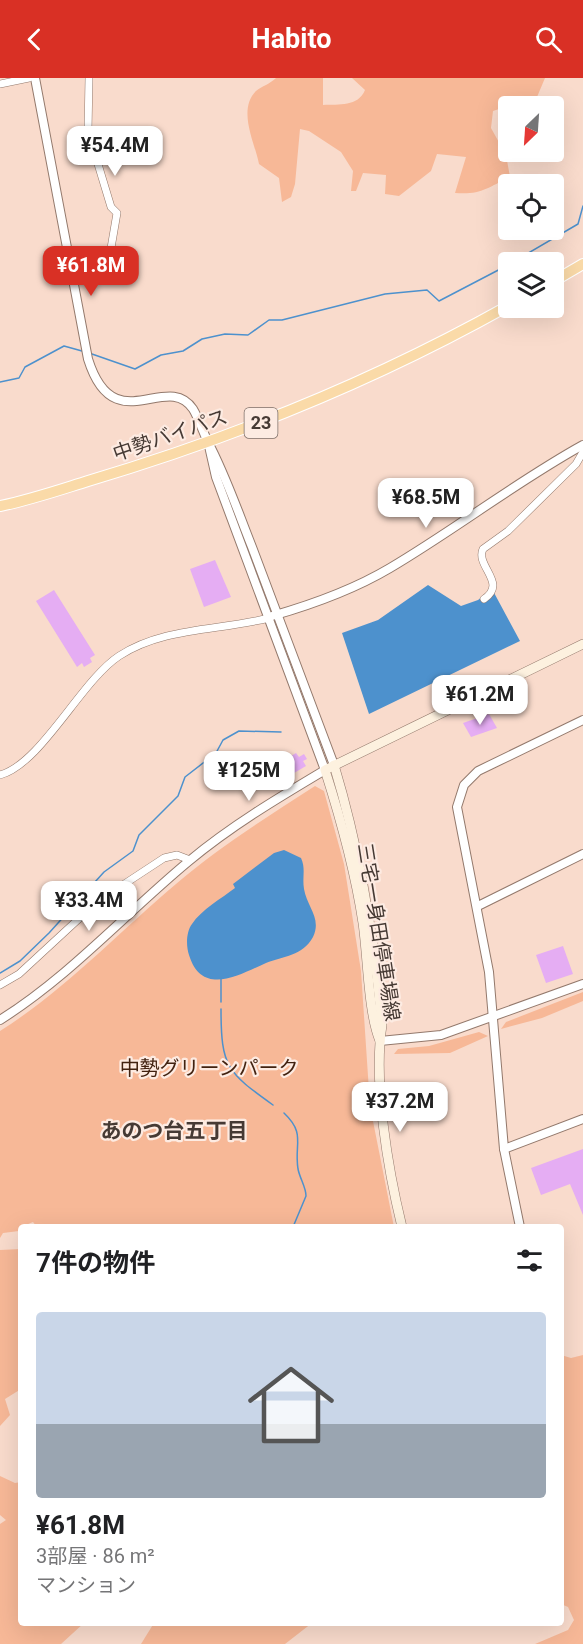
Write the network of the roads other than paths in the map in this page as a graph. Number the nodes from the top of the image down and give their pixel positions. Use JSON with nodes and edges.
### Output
{"nodes":[{"id":1,"x":29,"y":78,"type":"edge"},
{"id":2,"x":35,"y":78,"type":"edge"},
{"id":3,"x":89,"y":78,"type":"edge"},
{"id":4,"x":0,"y":84,"type":"edge"},
{"id":5,"x":583,"y":264,"type":"edge"},
{"id":6,"x":564,"y":275,"type":"edge"},
{"id":7,"x":120,"y":277,"type":"dead end"},
{"id":8,"x":498,"y":311,"type":"edge"},
{"id":9,"x":208,"y":442,"type":"junction"},
{"id":10,"x":583,"y":445,"type":"edge"},
{"id":11,"x":583,"y":452,"type":"edge"},
{"id":12,"x":0,"y":506,"type":"edge"},
{"id":13,"x":484,"y":599,"type":"dead end"},
{"id":14,"x":273,"y":616,"type":"junction"},
{"id":15,"x":583,"y":644,"type":"edge"},
{"id":16,"x":583,"y":720,"type":"edge"},
{"id":17,"x":334,"y":765,"type":"junction"},
{"id":18,"x":325,"y":770,"type":"junction"},
{"id":19,"x":0,"y":775,"type":"edge"},
{"id":20,"x":583,"y":854,"type":"edge"},
{"id":21,"x":190,"y":860,"type":"junction"},
{"id":22,"x":478,"y":906,"type":"junction"},
{"id":23,"x":583,"y":984,"type":"edge"},
{"id":24,"x":0,"y":985,"type":"edge"},
{"id":25,"x":493,"y":1018,"type":"junction"},
{"id":26,"x":0,"y":1020,"type":"edge"},
{"id":27,"x":380,"y":1041,"type":"junction"},
{"id":28,"x":583,"y":1119,"type":"edge"},
{"id":29,"x":504,"y":1149,"type":"junction"},
{"id":30,"x":401,"y":1224,"type":"edge"},
{"id":31,"x":519,"y":1224,"type":"edge"}],
"edges":[{"from":1,"to":4,"type":"street"},
{"from":2,"to":9,"type":"street"},
{"from":3,"to":7,"type":"street"},
{"from":5,"to":6,"type":"highway"},
{"from":8,"to":9,"type":"highway","name":"中勢バイパス","number":"23"},
{"from":9,"to":12,"type":"highway","name":"中勢バイパス","number":"23"},
{"from":9,"to":14,"type":"street"},
{"from":10,"to":14,"type":"street"},
{"from":11,"to":13,"type":"street"},
{"from":14,"to":17,"type":"street"},
{"from":14,"to":18,"type":"street"},
{"from":14,"to":19,"type":"street"},
{"from":15,"to":17,"type":"main road"},
{"from":16,"to":22,"type":"street"},
{"from":17,"to":18,"type":"main road"},
{"from":17,"to":27,"type":"main road","name":"三宅一身田停車場線"},
{"from":18,"to":21,"type":"street"},
{"from":18,"to":27,"type":"main road","name":"三宅一身田停車場線"},
{"from":20,"to":22,"type":"street"},
{"from":21,"to":24,"type":"street"},
{"from":21,"to":26,"type":"street"},
{"from":22,"to":25,"type":"street"},
{"from":23,"to":25,"type":"street"},
{"from":25,"to":27,"type":"street"},
{"from":25,"to":29,"type":"street"},
{"from":27,"to":30,"type":"main road","name":"三宅一身田停車場線"},
{"from":28,"to":29,"type":"street"},
{"from":29,"to":31,"type":"street"}]}
